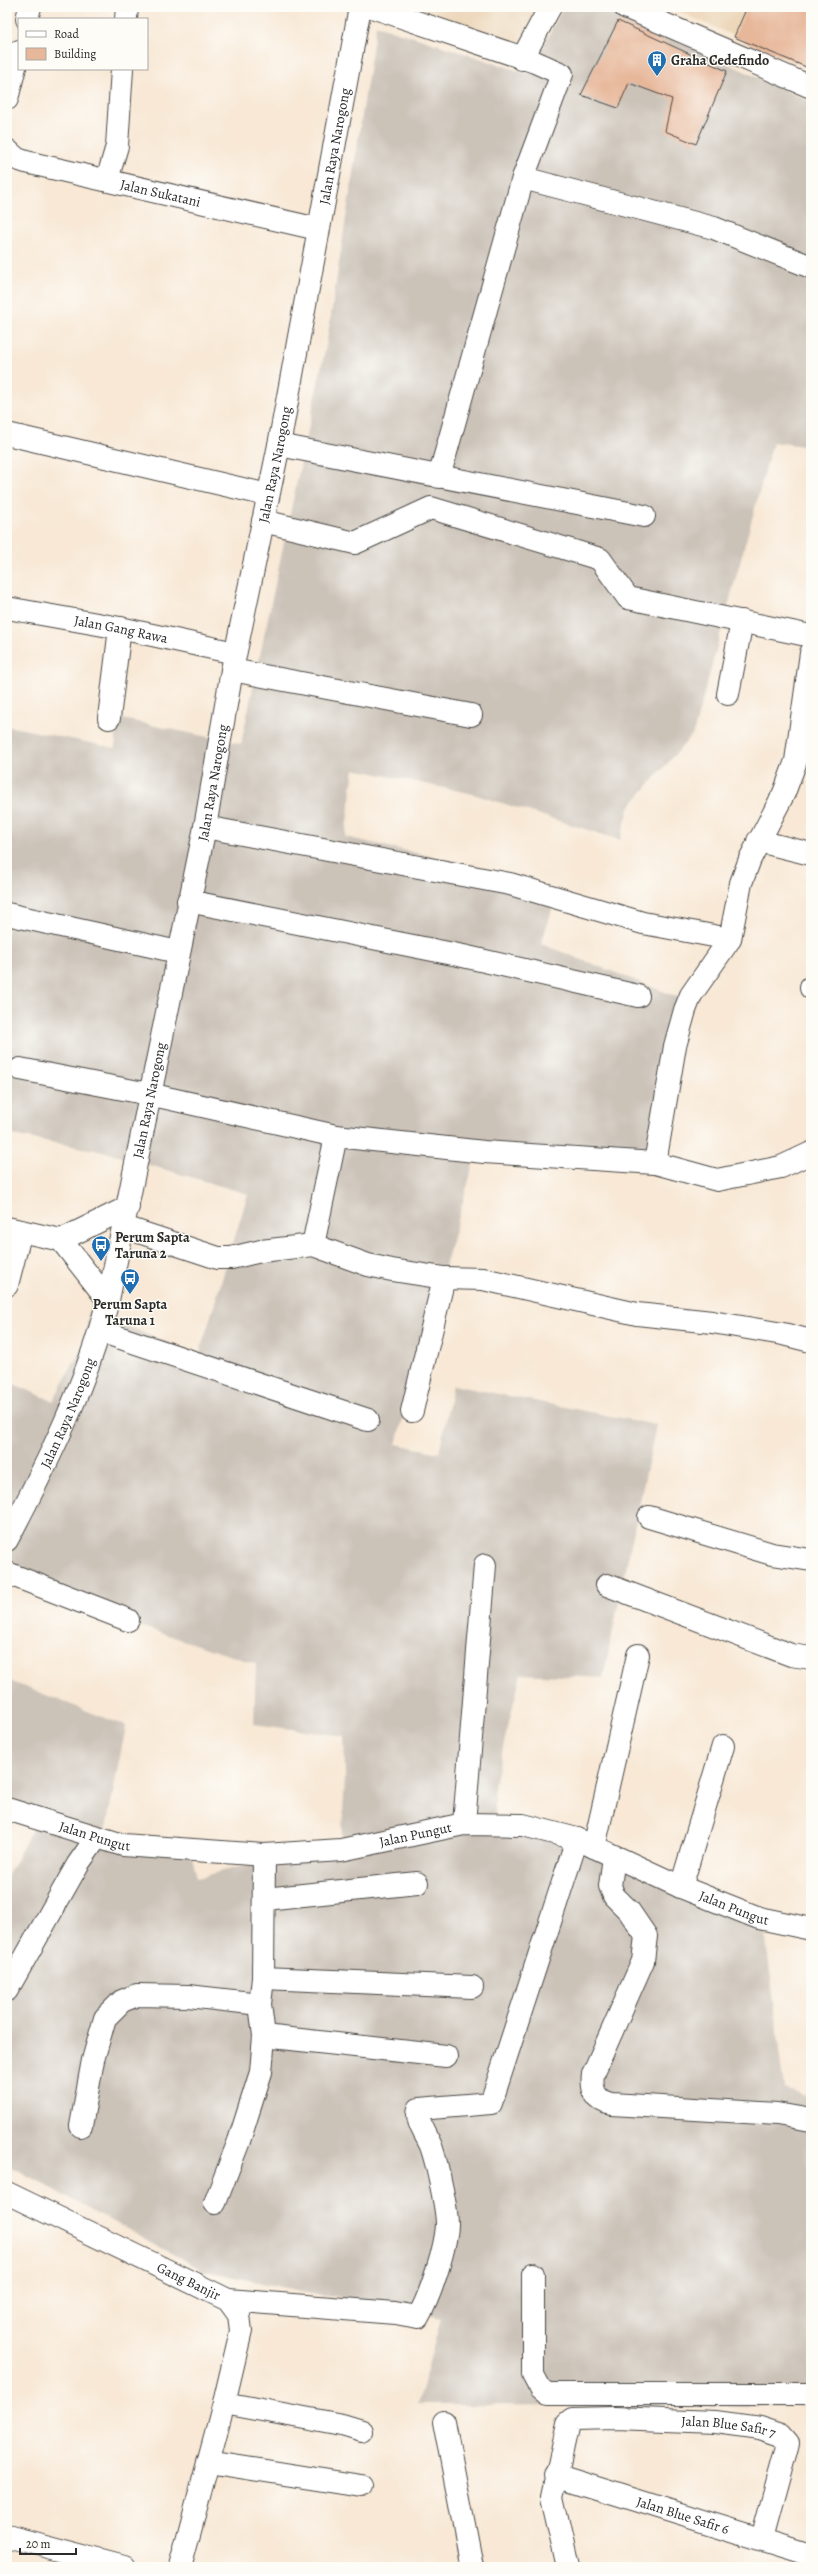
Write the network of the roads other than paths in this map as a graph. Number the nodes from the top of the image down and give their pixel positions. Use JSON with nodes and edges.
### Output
{"nodes":[{"id":1,"x":30,"y":7,"type":"edge"},
{"id":2,"x":127,"y":7,"type":"edge"},
{"id":3,"x":360,"y":7,"type":"edge"},
{"id":4,"x":372,"y":7,"type":"edge"},
{"id":5,"x":550,"y":7,"type":"edge"},
{"id":6,"x":625,"y":7,"type":"edge"},
{"id":7,"x":27,"y":18,"type":"edge"},
{"id":8,"x":126,"y":18,"type":"edge"},
{"id":9,"x":18,"y":55,"type":"edge"},
{"id":10,"x":522,"y":59,"type":"junction"},
{"id":11,"x":122,"y":70,"type":"edge"},
{"id":12,"x":811,"y":87,"type":"edge"},
{"id":13,"x":7,"y":99,"type":"edge"},
{"id":14,"x":7,"y":150,"type":"edge"},
{"id":15,"x":523,"y":178,"type":"junction"},
{"id":16,"x":107,"y":180,"type":"junction"},
{"id":17,"x":318,"y":229,"type":"junction"},
{"id":18,"x":811,"y":267,"type":"edge"},
{"id":19,"x":7,"y":434,"type":"edge"},
{"id":20,"x":279,"y":445,"type":"junction"},
{"id":21,"x":439,"y":477,"type":"junction"},
{"id":22,"x":268,"y":495,"type":"junction"},
{"id":23,"x":644,"y":516,"type":"dead end"},
{"id":24,"x":263,"y":521,"type":"junction"},
{"id":25,"x":7,"y":608,"type":"edge"},
{"id":26,"x":742,"y":621,"type":"junction"},
{"id":27,"x":120,"y":628,"type":"junction"},
{"id":28,"x":811,"y":636,"type":"edge"},
{"id":29,"x":811,"y":653,"type":"edge"},
{"id":30,"x":233,"y":662,"type":"junction"},
{"id":31,"x":728,"y":694,"type":"dead end"},
{"id":32,"x":471,"y":715,"type":"dead end"},
{"id":33,"x":109,"y":718,"type":"dead end"},
{"id":34,"x":205,"y":826,"type":"junction"},
{"id":35,"x":758,"y":841,"type":"junction"},
{"id":36,"x":811,"y":854,"type":"edge"},
{"id":37,"x":188,"y":901,"type":"junction"},
{"id":38,"x":7,"y":914,"type":"edge"},
{"id":39,"x":730,"y":939,"type":"junction"},
{"id":40,"x":178,"y":952,"type":"junction"},
{"id":41,"x":638,"y":996,"type":"dead end"},
{"id":42,"x":20,"y":1069,"type":"dead end"},
{"id":43,"x":149,"y":1094,"type":"junction"},
{"id":44,"x":336,"y":1136,"type":"junction"},
{"id":45,"x":811,"y":1152,"type":"edge"},
{"id":46,"x":655,"y":1163,"type":"junction"},
{"id":47,"x":126,"y":1217,"type":"junction"},
{"id":48,"x":14,"y":1229,"type":"edge"},
{"id":49,"x":61,"y":1240,"type":"junction"},
{"id":50,"x":313,"y":1245,"type":"junction"},
{"id":51,"x":444,"y":1278,"type":"junction"},
{"id":52,"x":7,"y":1285,"type":"edge"},
{"id":53,"x":108,"y":1300,"type":"junction"},
{"id":54,"x":100,"y":1331,"type":"junction"},
{"id":55,"x":811,"y":1341,"type":"edge"},
{"id":56,"x":412,"y":1411,"type":"dead end"},
{"id":57,"x":368,"y":1420,"type":"dead end"},
{"id":58,"x":649,"y":1517,"type":"dead end"},
{"id":59,"x":7,"y":1540,"type":"edge"},
{"id":60,"x":811,"y":1560,"type":"edge"},
{"id":61,"x":485,"y":1565,"type":"dead end"},
{"id":62,"x":7,"y":1573,"type":"edge"},
{"id":63,"x":607,"y":1585,"type":"dead end"},
{"id":64,"x":128,"y":1620,"type":"dead end"},
{"id":65,"x":638,"y":1655,"type":"dead end"},
{"id":66,"x":811,"y":1658,"type":"edge"},
{"id":67,"x":723,"y":1746,"type":"dead end"},
{"id":68,"x":7,"y":1809,"type":"edge"},
{"id":69,"x":464,"y":1824,"type":"junction"},
{"id":70,"x":97,"y":1837,"type":"junction"},
{"id":71,"x":586,"y":1843,"type":"junction"},
{"id":72,"x":264,"y":1855,"type":"junction"},
{"id":73,"x":614,"y":1857,"type":"junction"},
{"id":74,"x":417,"y":1884,"type":"dead end"},
{"id":75,"x":681,"y":1887,"type":"junction"},
{"id":76,"x":265,"y":1899,"type":"junction"},
{"id":77,"x":811,"y":1929,"type":"edge"},
{"id":78,"x":263,"y":1978,"type":"junction"},
{"id":79,"x":472,"y":1987,"type":"dead end"},
{"id":80,"x":7,"y":1990,"type":"edge"},
{"id":81,"x":260,"y":2004,"type":"junction"},
{"id":82,"x":264,"y":2036,"type":"junction"},
{"id":83,"x":446,"y":2056,"type":"dead end"},
{"id":84,"x":811,"y":2120,"type":"edge"},
{"id":85,"x":81,"y":2126,"type":"dead end"},
{"id":86,"x":7,"y":2193,"type":"edge"},
{"id":87,"x":215,"y":2203,"type":"dead end"},
{"id":88,"x":533,"y":2274,"type":"dead end"},
{"id":89,"x":228,"y":2300,"type":"junction"},
{"id":90,"x":811,"y":2394,"type":"edge"},
{"id":91,"x":224,"y":2403,"type":"junction"},
{"id":92,"x":444,"y":2422,"type":"dead end"},
{"id":93,"x":362,"y":2431,"type":"dead end"},
{"id":94,"x":208,"y":2462,"type":"junction"},
{"id":95,"x":555,"y":2475,"type":"junction"},
{"id":96,"x":361,"y":2486,"type":"dead end"},
{"id":97,"x":7,"y":2536,"type":"edge"},
{"id":98,"x":762,"y":2538,"type":"junction"},
{"id":99,"x":811,"y":2555,"type":"edge"},
{"id":100,"x":125,"y":2567,"type":"edge"},
{"id":101,"x":180,"y":2567,"type":"edge"},
{"id":102,"x":472,"y":2567,"type":"edge"},
{"id":103,"x":568,"y":2567,"type":"edge"}],
"edges":[{"from":1,"to":7,"type":"street"},
{"from":2,"to":8,"type":"street"},
{"from":3,"to":17,"type":"street","name":"Jalan Raya Narogong"},
{"from":4,"to":10,"type":"street"},
{"from":5,"to":10,"type":"street"},
{"from":6,"to":12,"type":"street"},
{"from":9,"to":13,"type":"street"},
{"from":10,"to":15,"type":"street"},
{"from":11,"to":16,"type":"street"},
{"from":14,"to":16,"type":"street","name":"Jalan Sukatani"},
{"from":15,"to":18,"type":"street"},
{"from":15,"to":21,"type":"street"},
{"from":16,"to":17,"type":"street","name":"Jalan Sukatani"},
{"from":17,"to":20,"type":"street","name":"Jalan Raya Narogong"},
{"from":19,"to":22,"type":"street"},
{"from":20,"to":21,"type":"street"},
{"from":20,"to":22,"type":"street","name":"Jalan Raya Narogong"},
{"from":21,"to":23,"type":"street"},
{"from":22,"to":24,"type":"street","name":"Jalan Raya Narogong"},
{"from":24,"to":26,"type":"street"},
{"from":24,"to":30,"type":"street","name":"Jalan Raya Narogong"},
{"from":25,"to":27,"type":"street","name":"Jalan Gang Rawa"},
{"from":26,"to":28,"type":"street"},
{"from":26,"to":31,"type":"street"},
{"from":27,"to":30,"type":"street","name":"Jalan Gang Rawa"},
{"from":27,"to":33,"type":"street"},
{"from":29,"to":35,"type":"street"},
{"from":30,"to":32,"type":"street","name":"Jalan Gang Rawa"},
{"from":30,"to":34,"type":"street","name":"Jalan Raya Narogong"},
{"from":34,"to":37,"type":"street","name":"Jalan Raya Narogong"},
{"from":34,"to":39,"type":"street"},
{"from":35,"to":36,"type":"street"},
{"from":35,"to":39,"type":"street"},
{"from":37,"to":40,"type":"street","name":"Jalan Raya Narogong"},
{"from":37,"to":41,"type":"street"},
{"from":38,"to":40,"type":"street"},
{"from":39,"to":46,"type":"street"},
{"from":40,"to":43,"type":"street","name":"Jalan Raya Narogong"},
{"from":42,"to":43,"type":"street"},
{"from":43,"to":44,"type":"street"},
{"from":43,"to":47,"type":"street","name":"Jalan Raya Narogong"},
{"from":44,"to":46,"type":"street"},
{"from":44,"to":50,"type":"street"},
{"from":45,"to":46,"type":"street"},
{"from":47,"to":49,"type":"street"},
{"from":47,"to":50,"type":"street"},
{"from":47,"to":53,"type":"street","name":"Jalan Raya Narogong"},
{"from":48,"to":49,"type":"street"},
{"from":48,"to":52,"type":"street"},
{"from":49,"to":53,"type":"street"},
{"from":50,"to":51,"type":"street"},
{"from":51,"to":55,"type":"street"},
{"from":51,"to":56,"type":"street"},
{"from":53,"to":54,"type":"street","name":"Jalan Raya Narogong"},
{"from":54,"to":57,"type":"street"},
{"from":54,"to":59,"type":"street","name":"Jalan Raya Narogong"},
{"from":58,"to":60,"type":"street"},
{"from":61,"to":69,"type":"street"},
{"from":62,"to":64,"type":"street"},
{"from":63,"to":66,"type":"street"},
{"from":65,"to":71,"type":"street"},
{"from":67,"to":75,"type":"street"},
{"from":68,"to":70,"type":"street","name":"Jalan Pungut"},
{"from":69,"to":71,"type":"street","name":"Jalan Pungut"},
{"from":69,"to":72,"type":"street","name":"Jalan Pungut"},
{"from":70,"to":72,"type":"street","name":"Jalan Pungut"},
{"from":70,"to":80,"type":"street"},
{"from":71,"to":73,"type":"street","name":"Jalan Pungut"},
{"from":71,"to":89,"type":"street"},
{"from":72,"to":76,"type":"street"},
{"from":73,"to":75,"type":"street","name":"Jalan Pungut"},
{"from":73,"to":84,"type":"street"},
{"from":74,"to":76,"type":"street"},
{"from":75,"to":77,"type":"street","name":"Jalan Pungut"},
{"from":76,"to":78,"type":"street"},
{"from":78,"to":79,"type":"street"},
{"from":78,"to":81,"type":"street"},
{"from":81,"to":82,"type":"street"},
{"from":81,"to":85,"type":"street"},
{"from":82,"to":83,"type":"street"},
{"from":82,"to":87,"type":"street"},
{"from":86,"to":89,"type":"street","name":"Gang Banjir"},
{"from":88,"to":90,"type":"street"},
{"from":89,"to":91,"type":"street","name":"Gang Banjir"},
{"from":91,"to":93,"type":"street"},
{"from":91,"to":94,"type":"street","name":"Gang Banjir"},
{"from":92,"to":102,"type":"street"},
{"from":94,"to":96,"type":"street"},
{"from":94,"to":101,"type":"street","name":"Gang Banjir"},
{"from":95,"to":98,"type":"street","name":"Jalan Blue Safir 6"},
{"from":95,"to":98,"type":"street","name":"Jalan Blue Safir 7"},
{"from":95,"to":103,"type":"street"},
{"from":97,"to":100,"type":"street"},
{"from":98,"to":99,"type":"street","name":"Jalan Blue Safir 6"}]}
